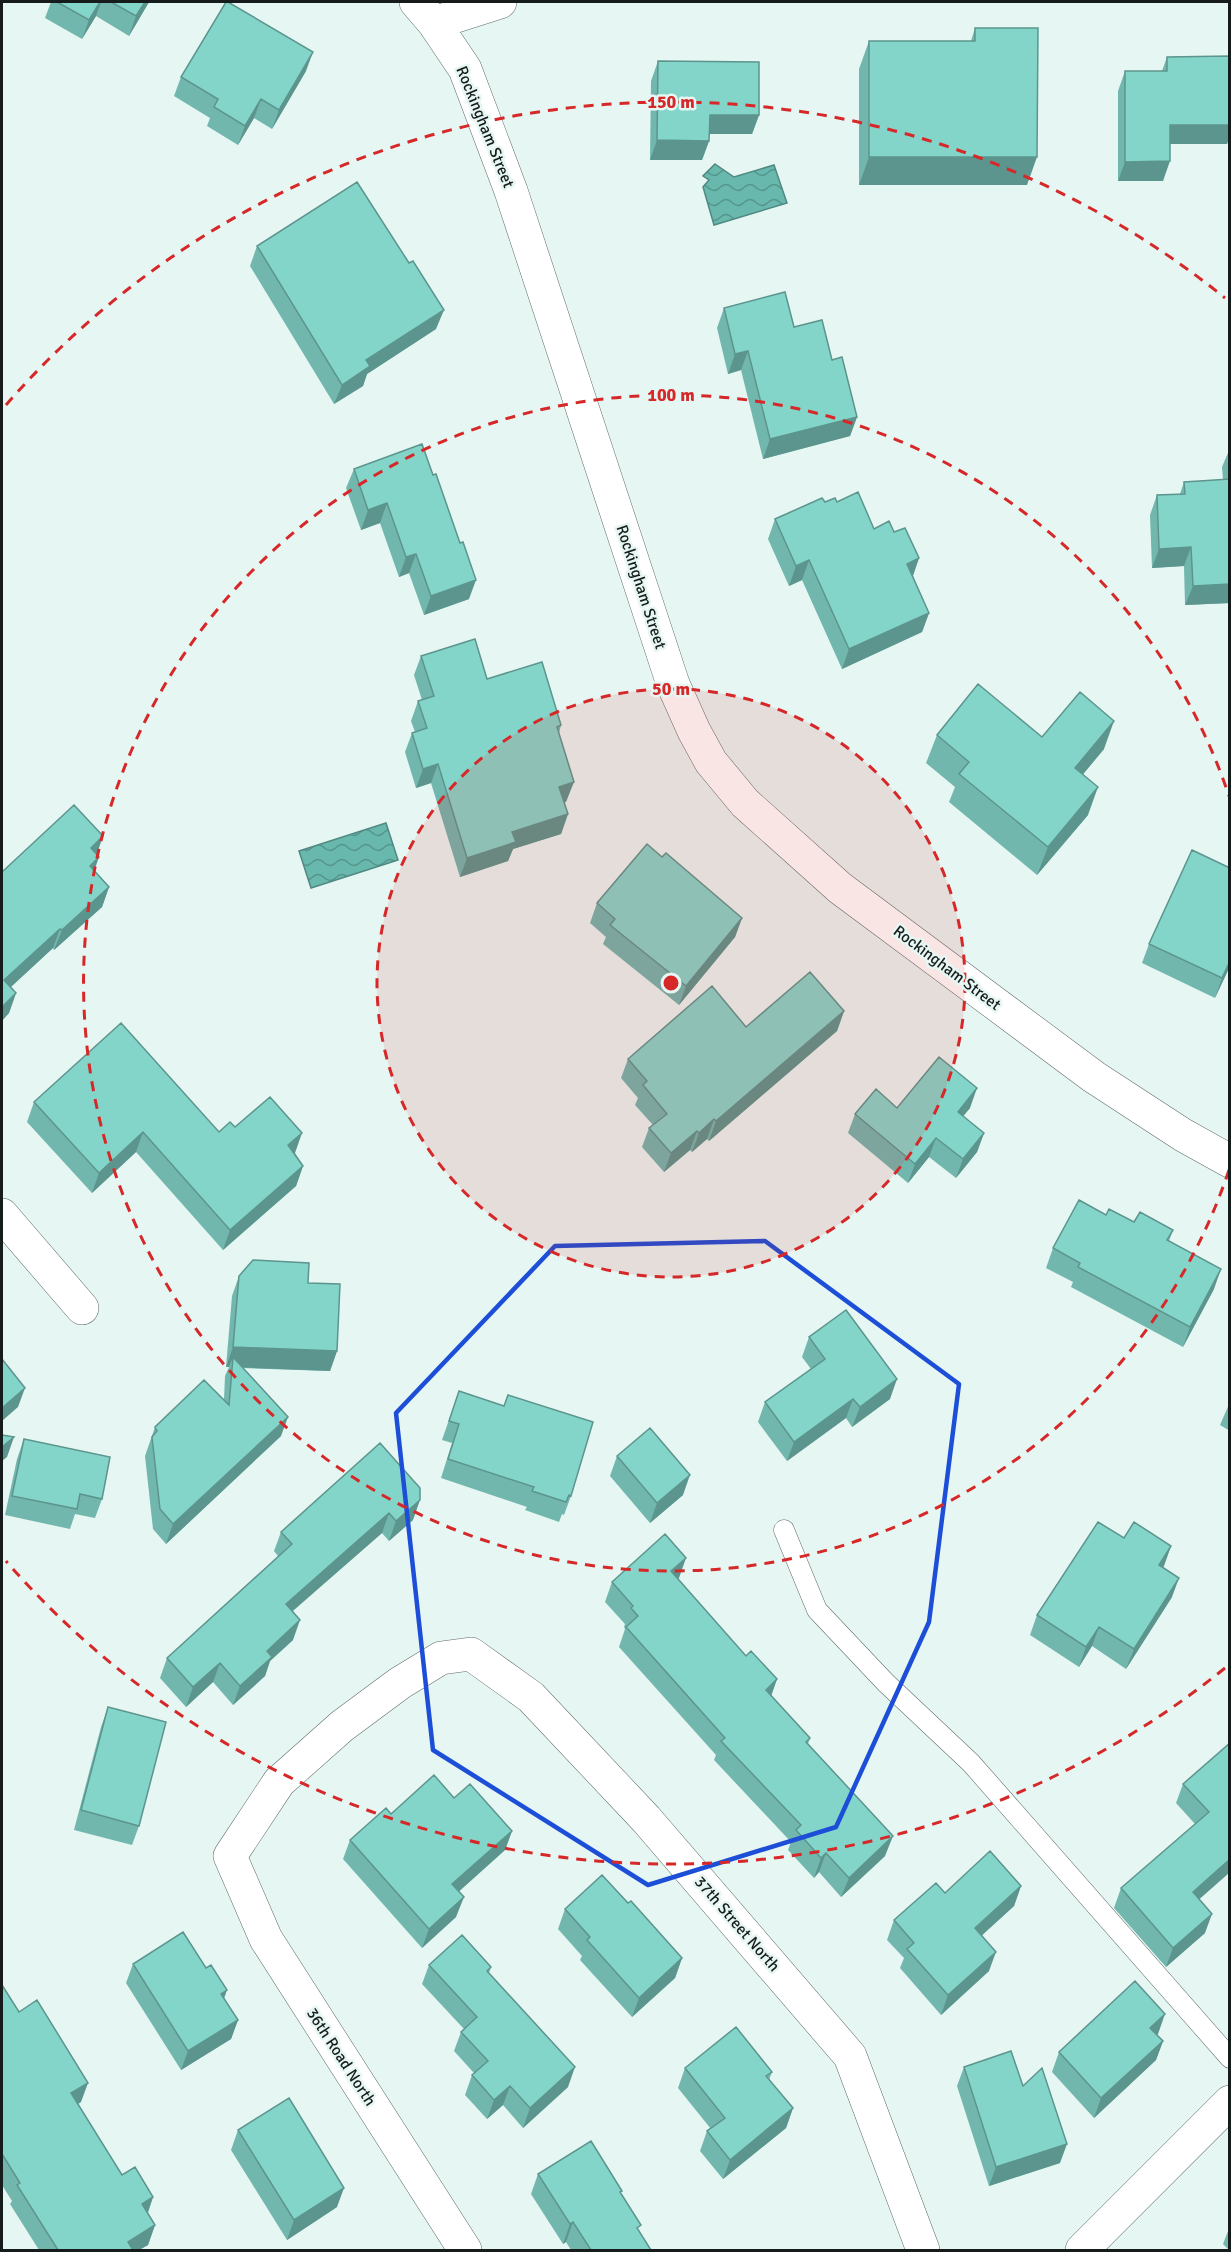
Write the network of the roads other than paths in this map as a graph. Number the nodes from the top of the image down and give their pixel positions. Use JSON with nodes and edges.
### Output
{"nodes":[{"id":1,"x":500,"y":2,"type":"edge"},
{"id":2,"x":425,"y":12,"type":"edge"},
{"id":3,"x":1230,"y":1161,"type":"edge"},
{"id":4,"x":2,"y":1215,"type":"edge"},
{"id":5,"x":82,"y":1308,"type":"dead end"},
{"id":6,"x":784,"y":1530,"type":"dead end"},
{"id":7,"x":471,"y":1654,"type":"joint"},
{"id":8,"x":1230,"y":2058,"type":"edge"},
{"id":9,"x":1230,"y":2102,"type":"edge"},
{"id":10,"x":465,"y":2250,"type":"edge"},
{"id":11,"x":922,"y":2250,"type":"edge"},
{"id":12,"x":1082,"y":2250,"type":"edge"}],
"edges":[{"from":1,"to":2,"type":"street"},
{"from":2,"to":3,"type":"street","name":"Rockingham Street"},
{"from":4,"to":5,"type":"street"},
{"from":6,"to":8,"type":"lane"},
{"from":7,"to":10,"type":"street","name":"36th Road North"},
{"from":7,"to":11,"type":"street","name":"37th Street North"},
{"from":9,"to":12,"type":"street"}]}
